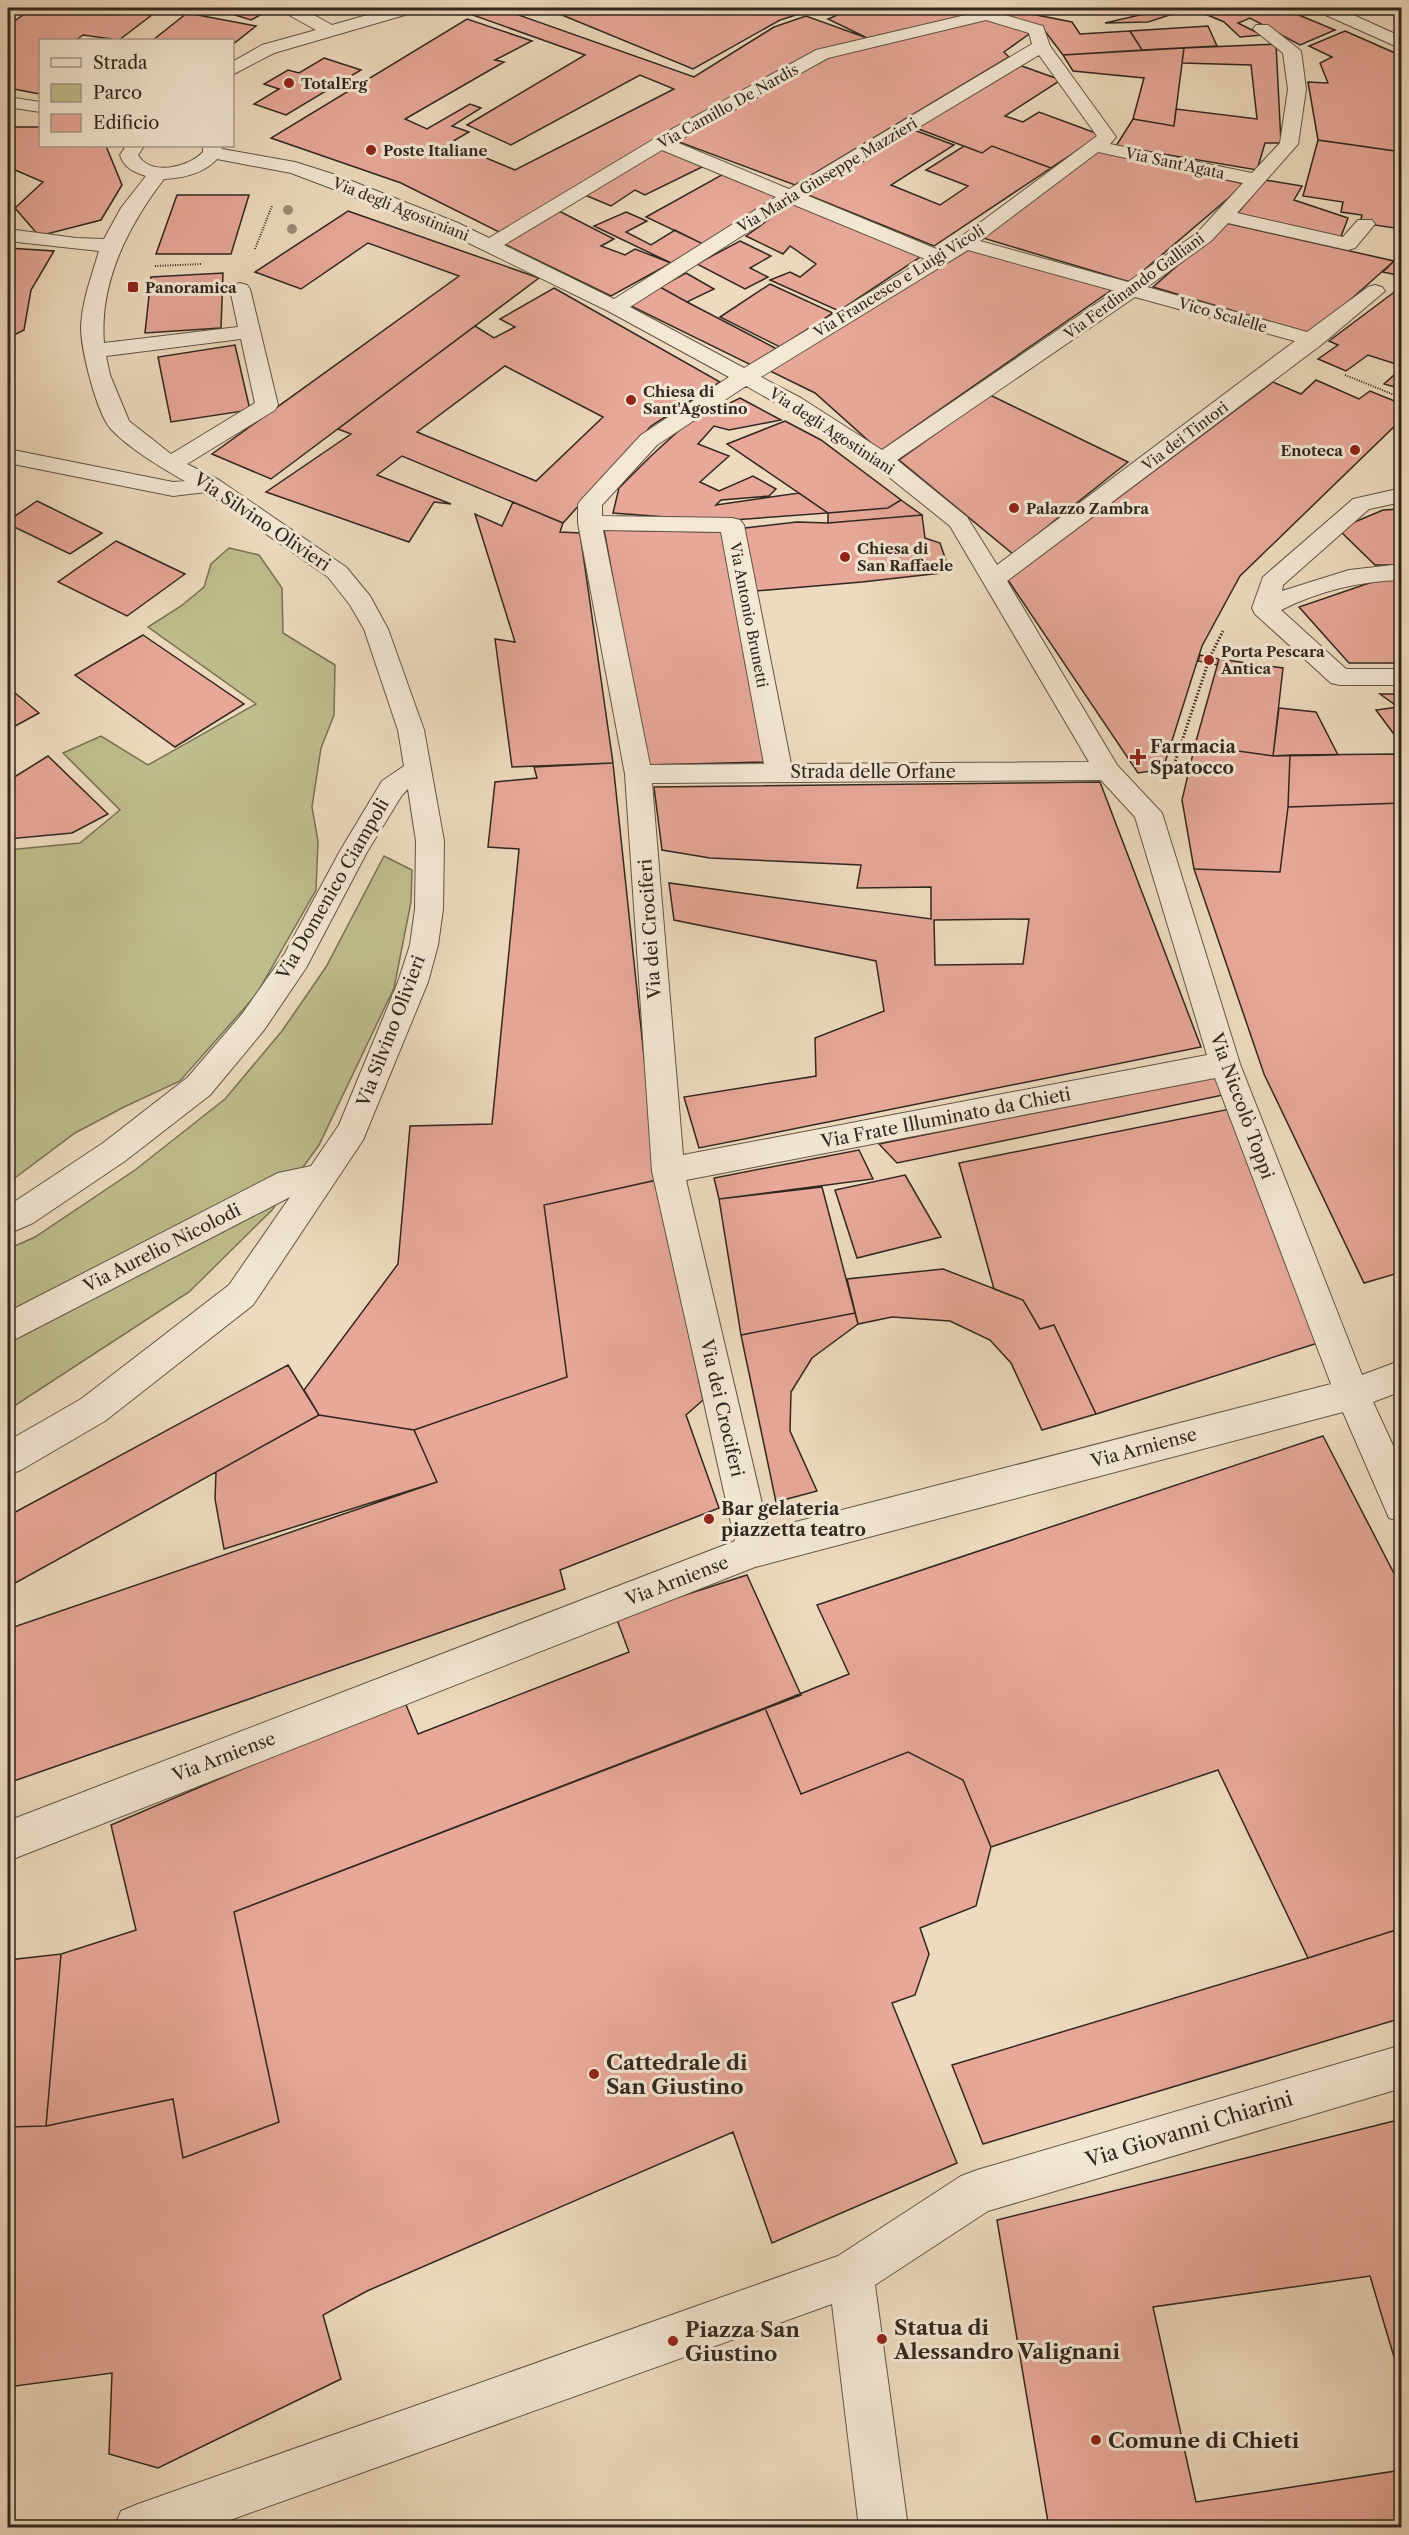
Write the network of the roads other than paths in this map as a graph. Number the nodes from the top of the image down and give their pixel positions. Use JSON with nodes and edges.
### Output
{"nodes":[{"id":1,"x":298,"y":8,"type":"edge"},
{"id":2,"x":409,"y":8,"type":"edge"},
{"id":3,"x":1325,"y":8,"type":"edge"},
{"id":4,"x":1262,"y":29,"type":"dead end"},
{"id":5,"x":329,"y":30,"type":"junction"},
{"id":6,"x":1401,"y":44,"type":"edge"},
{"id":7,"x":1041,"y":46,"type":"junction"},
{"id":8,"x":234,"y":69,"type":"edge"},
{"id":9,"x":8,"y":102,"type":"edge"},
{"id":10,"x":39,"y":106,"type":"edge"},
{"id":11,"x":1101,"y":142,"type":"junction"},
{"id":12,"x":661,"y":143,"type":"junction"},
{"id":13,"x":134,"y":147,"type":"edge"},
{"id":14,"x":212,"y":149,"type":"edge"},
{"id":15,"x":159,"y":172,"type":"junction"},
{"id":16,"x":1256,"y":180,"type":"junction"},
{"id":17,"x":792,"y":196,"type":"junction"},
{"id":18,"x":1224,"y":216,"type":"junction"},
{"id":19,"x":1365,"y":224,"type":"dead end"},
{"id":20,"x":8,"y":235,"type":"edge"},
{"id":21,"x":965,"y":243,"type":"junction"},
{"id":22,"x":111,"y":245,"type":"junction"},
{"id":23,"x":489,"y":246,"type":"junction"},
{"id":24,"x":941,"y":258,"type":"junction"},
{"id":25,"x":240,"y":289,"type":"road end"},
{"id":26,"x":1132,"y":289,"type":"junction"},
{"id":27,"x":1376,"y":291,"type":"dead end"},
{"id":28,"x":615,"y":307,"type":"junction"},
{"id":29,"x":250,"y":332,"type":"junction"},
{"id":30,"x":1313,"y":340,"type":"junction"},
{"id":31,"x":94,"y":351,"type":"junction"},
{"id":32,"x":745,"y":377,"type":"junction"},
{"id":33,"x":8,"y":456,"type":"edge"},
{"id":34,"x":882,"y":460,"type":"junction"},
{"id":35,"x":170,"y":464,"type":"junction"},
{"id":36,"x":211,"y":485,"type":"junction"},
{"id":37,"x":1401,"y":495,"type":"edge"},
{"id":38,"x":590,"y":523,"type":"junction"},
{"id":39,"x":1401,"y":572,"type":"edge"},
{"id":40,"x":993,"y":580,"type":"junction"},
{"id":41,"x":1264,"y":608,"type":"junction"},
{"id":42,"x":1401,"y":677,"type":"edge"},
{"id":43,"x":418,"y":770,"type":"junction"},
{"id":44,"x":1108,"y":771,"type":"junction"},
{"id":45,"x":779,"y":773,"type":"junction"},
{"id":46,"x":638,"y":774,"type":"junction"},
{"id":47,"x":1148,"y":813,"type":"joint"},
{"id":48,"x":1225,"y":1064,"type":"junction"},
{"id":49,"x":668,"y":1171,"type":"junction"},
{"id":50,"x":321,"y":1178,"type":"junction"},
{"id":51,"x":8,"y":1221,"type":"edge"},
{"id":52,"x":8,"y":1328,"type":"edge"},
{"id":53,"x":1401,"y":1375,"type":"edge"},
{"id":54,"x":1352,"y":1394,"type":"junction"},
{"id":55,"x":8,"y":1459,"type":"edge"},
{"id":56,"x":1401,"y":1506,"type":"edge"},
{"id":57,"x":754,"y":1550,"type":"junction"},
{"id":58,"x":8,"y":1840,"type":"edge"},
{"id":59,"x":1401,"y":2066,"type":"edge"},
{"id":60,"x":851,"y":2274,"type":"junction"},
{"id":61,"x":138,"y":2528,"type":"edge"},
{"id":62,"x":884,"y":2528,"type":"edge"}],
"edges":[{"from":1,"to":5,"type":"street"},
{"from":2,"to":5,"type":"street"},
{"from":3,"to":6,"type":"street"},
{"from":4,"to":16,"type":"street","name":"Via Ferdinando Galliani"},
{"from":5,"to":8,"type":"street"},
{"from":7,"to":11,"type":"street"},
{"from":7,"to":12,"type":"street","name":"Via Camillo De Nardis"},
{"from":7,"to":17,"type":"street","name":"Via Maria Giuseppe Mazzieri"},
{"from":9,"to":10,"type":"street"},
{"from":11,"to":16,"type":"street","name":"Via Sant'Agata"},
{"from":11,"to":21,"type":"street","name":"Via Francesco e Luigi Vicoli"},
{"from":12,"to":17,"type":"street"},
{"from":12,"to":23,"type":"street","name":"Via Camillo De Nardis"},
{"from":13,"to":15,"type":"street"},
{"from":14,"to":15,"type":"street"},
{"from":14,"to":23,"type":"street","name":"Via degli Agostiniani"},
{"from":15,"to":22,"type":"street","name":"Via Silvino Olivieri"},
{"from":16,"to":18,"type":"street","name":"Via Ferdinando Galliani"},
{"from":17,"to":24,"type":"street"},
{"from":17,"to":28,"type":"street","name":"Via Maria Giuseppe Mazzieri"},
{"from":18,"to":19,"type":"street"},
{"from":18,"to":26,"type":"street","name":"Via Ferdinando Galliani"},
{"from":20,"to":22,"type":"street"},
{"from":21,"to":24,"type":"street","name":"Via Francesco e Luigi Vicoli"},
{"from":21,"to":26,"type":"street","name":"Vico Scalelle"},
{"from":22,"to":31,"type":"street","name":"Via Silvino Olivieri"},
{"from":23,"to":28,"type":"street","name":"Via degli Agostiniani"},
{"from":24,"to":32,"type":"street","name":"Via Francesco e Luigi Vicoli"},
{"from":25,"to":29,"type":"street"},
{"from":26,"to":30,"type":"street","name":"Vico Scalelle"},
{"from":26,"to":34,"type":"street","name":"Via Ferdinando Galliani"},
{"from":27,"to":30,"type":"street","name":"Via dei Tintori"},
{"from":28,"to":32,"type":"street","name":"Via degli Agostiniani"},
{"from":29,"to":31,"type":"street"},
{"from":29,"to":35,"type":"street"},
{"from":30,"to":40,"type":"street","name":"Via dei Tintori"},
{"from":31,"to":35,"type":"street","name":"Via Silvino Olivieri"},
{"from":32,"to":34,"type":"street","name":"Via degli Agostiniani"},
{"from":32,"to":38,"type":"street","name":"Via dei Crociferi"},
{"from":33,"to":36,"type":"street"},
{"from":34,"to":40,"type":"street","name":"Via degli Agostiniani"},
{"from":35,"to":36,"type":"street","name":"Via Silvino Olivieri"},
{"from":36,"to":43,"type":"street","name":"Via Silvino Olivieri"},
{"from":37,"to":41,"type":"street"},
{"from":38,"to":45,"type":"street","name":"Via Antonio Brunetti"},
{"from":38,"to":46,"type":"street","name":"Via dei Crociferi"},
{"from":39,"to":41,"type":"street"},
{"from":40,"to":44,"type":"street","name":"Via degli Agostiniani"},
{"from":41,"to":42,"type":"street"},
{"from":43,"to":50,"type":"street","name":"Via Silvino Olivieri"},
{"from":43,"to":51,"type":"street","name":"Via Domenico Ciampoli"},
{"from":44,"to":45,"type":"street","name":"Strada delle Orfane"},
{"from":44,"to":47,"type":"street","name":"Via degli Agostiniani"},
{"from":45,"to":46,"type":"street","name":"Strada delle Orfane"},
{"from":46,"to":49,"type":"street","name":"Via dei Crociferi"},
{"from":47,"to":48,"type":"street","name":"Via Niccolò Toppi"},
{"from":48,"to":49,"type":"street","name":"Via Frate Illuminato da Chieti"},
{"from":48,"to":54,"type":"street","name":"Via Niccolò Toppi"},
{"from":49,"to":57,"type":"street","name":"Via dei Crociferi"},
{"from":50,"to":52,"type":"street","name":"Via Aurelio Nicolodi"},
{"from":50,"to":55,"type":"street","name":"Via Silvino Olivieri"},
{"from":53,"to":54,"type":"street","name":"Via Arniense"},
{"from":54,"to":56,"type":"street","name":"Via Niccolò Toppi"},
{"from":54,"to":57,"type":"street","name":"Via Arniense"},
{"from":57,"to":58,"type":"street","name":"Via Arniense"},
{"from":59,"to":60,"type":"street","name":"Via Giovanni Chiarini"},
{"from":60,"to":61,"type":"street"},
{"from":60,"to":62,"type":"street"}]}
